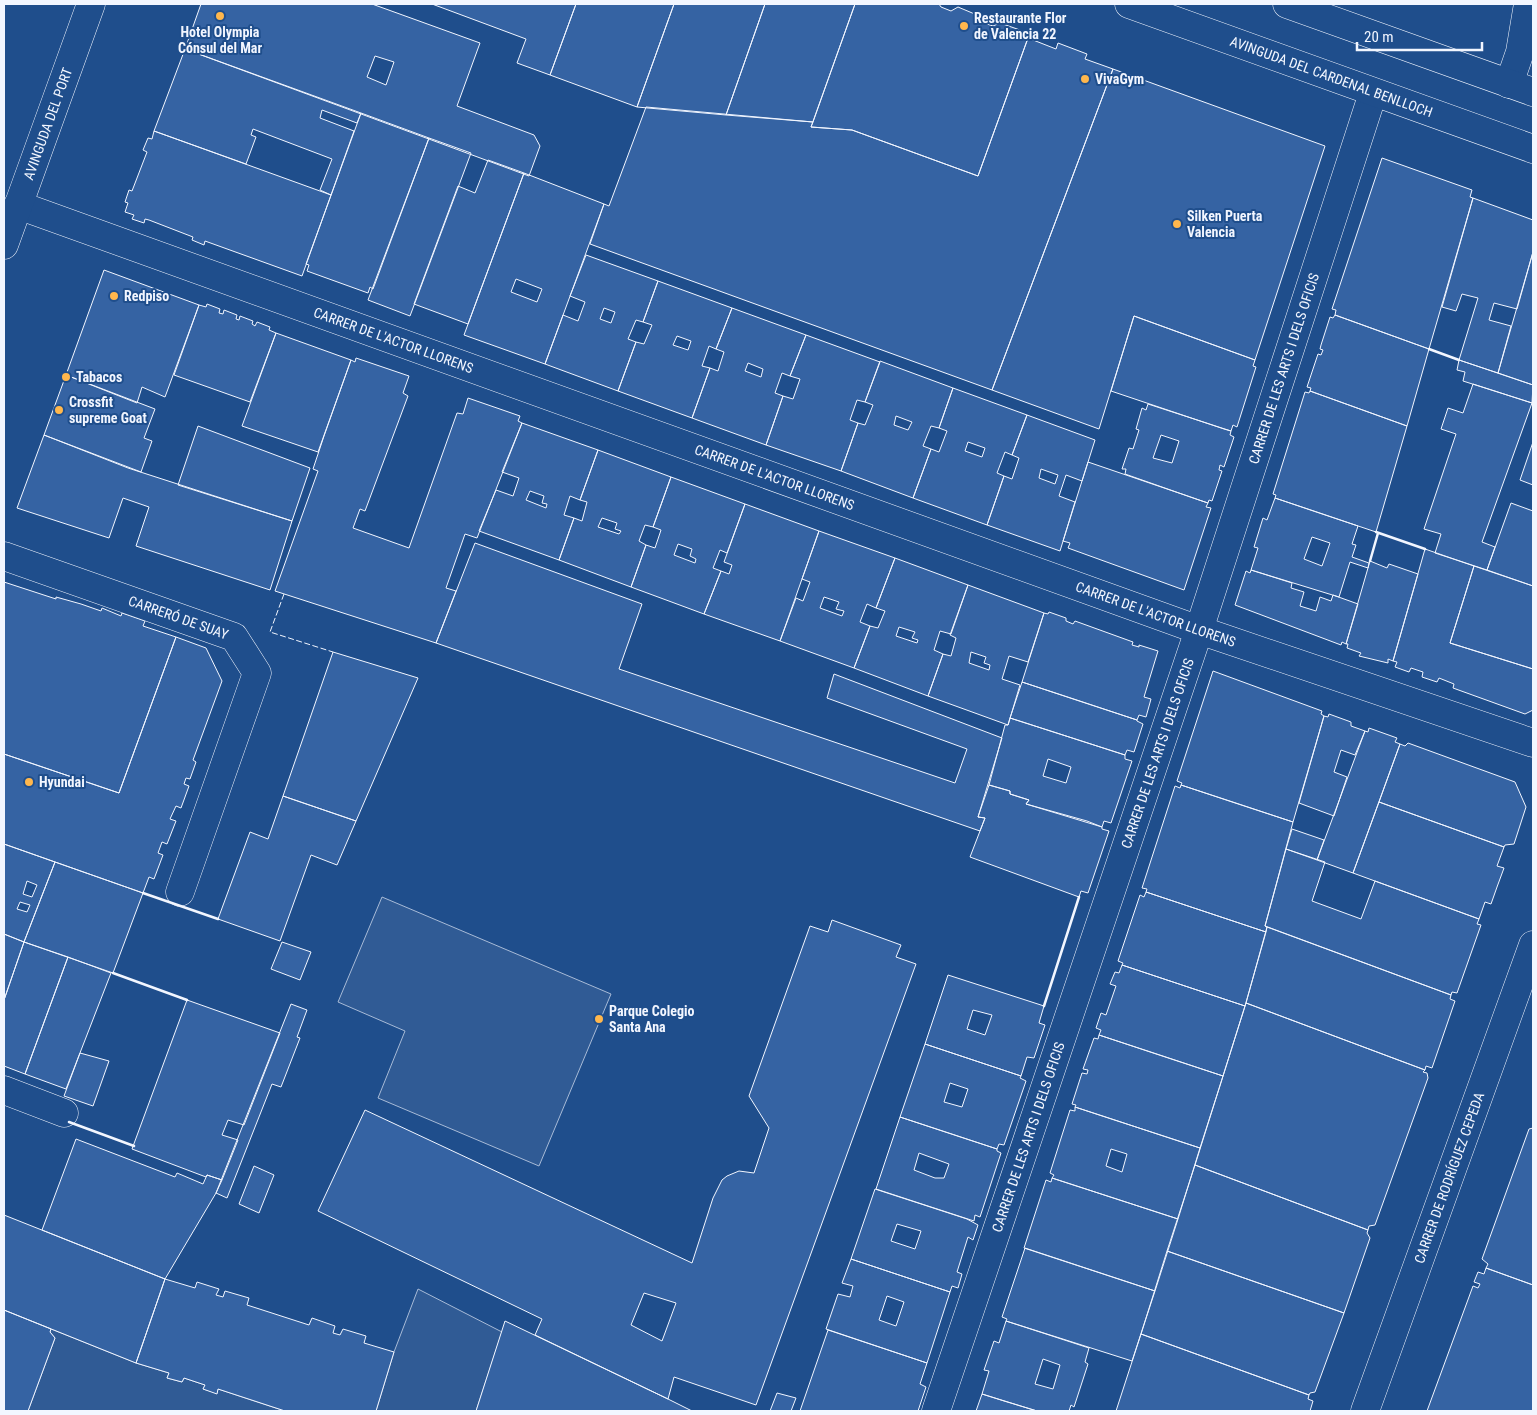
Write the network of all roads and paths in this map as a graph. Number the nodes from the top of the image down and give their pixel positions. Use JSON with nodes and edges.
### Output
{"nodes":[{"id":1,"x":91,"y":4,"type":"edge"},
{"id":2,"x":1129,"y":4,"type":"edge"},
{"id":3,"x":1287,"y":4,"type":"edge"},
{"id":4,"x":1528,"y":4,"type":"edge"},
{"id":5,"x":1521,"y":88,"type":"edge"},
{"id":6,"x":1373,"y":93,"type":"junction"},
{"id":7,"x":1533,"y":149,"type":"edge"},
{"id":8,"x":18,"y":205,"type":"junction"},
{"id":9,"x":4,"y":245,"type":"edge"},
{"id":10,"x":4,"y":556,"type":"edge"},
{"id":11,"x":1199,"y":630,"type":"junction"},
{"id":12,"x":1533,"y":743,"type":"edge"},
{"id":13,"x":180,"y":892,"type":"dead end"},
{"id":14,"x":1533,"y":945,"type":"edge"},
{"id":15,"x":4,"y":1090,"type":"edge"},
{"id":16,"x":64,"y":1113,"type":"dead end"},
{"id":17,"x":936,"y":1411,"type":"edge"},
{"id":18,"x":1365,"y":1411,"type":"edge"}],
"edges":[{"from":1,"to":8,"type":"street","name":"AVINGUDA DEL PORT"},
{"from":2,"to":6,"type":"street","name":"AVINGUDA DEL CARDENAL BENLLOCH"},
{"from":3,"to":5,"type":"street"},
{"from":4,"to":5,"type":"street"},
{"from":6,"to":7,"type":"street","name":"AVINGUDA DEL CARDENAL BENLLOCH"},
{"from":6,"to":11,"type":"street","name":"CARRER DE LES ARTS I DELS OFICIS"},
{"from":8,"to":9,"type":"street","name":"AVINGUDA DEL PORT"},
{"from":8,"to":11,"type":"street","name":"CARRER DE L'ACTOR LLORENS"},
{"from":10,"to":13,"type":"street","name":"CARRERÓ DE SUAY"},
{"from":11,"to":12,"type":"street","name":"CARRER DE L'ACTOR LLORENS"},
{"from":11,"to":17,"type":"street","name":"CARRER DE LES ARTS I DELS OFICIS"},
{"from":14,"to":18,"type":"street","name":"CARRER DE RODRÍGUEZ CEPEDA"},
{"from":15,"to":16,"type":"street"}]}
